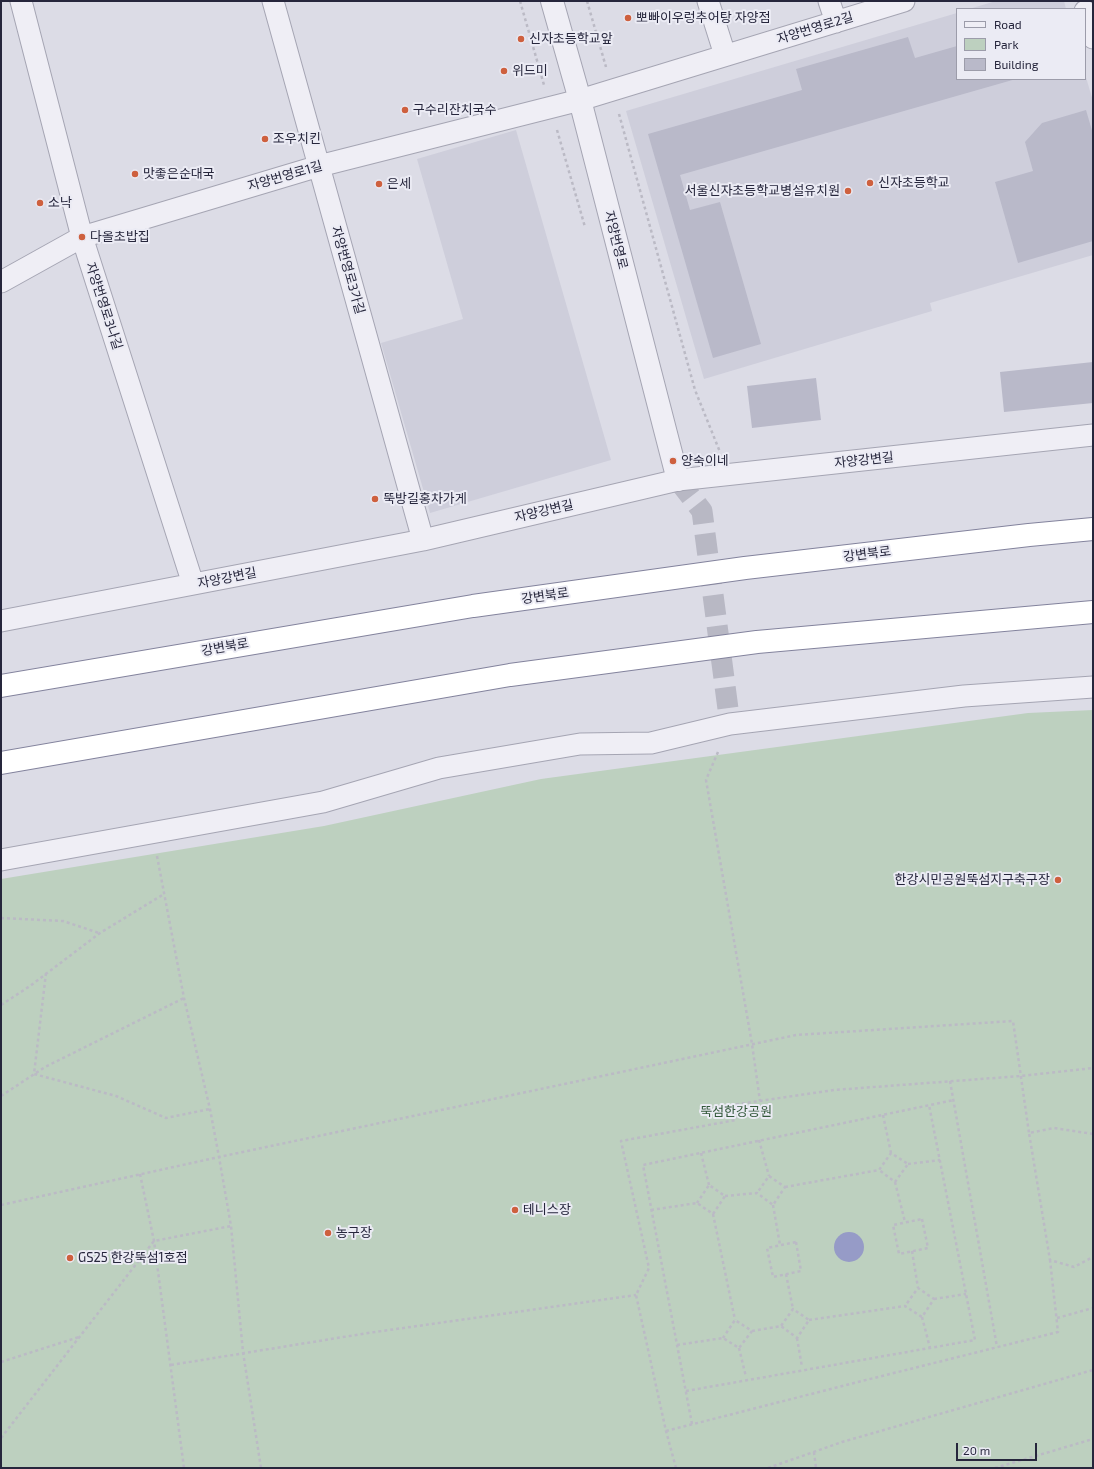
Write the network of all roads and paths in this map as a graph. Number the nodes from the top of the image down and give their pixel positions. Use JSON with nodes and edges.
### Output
{"nodes":[{"id":1,"x":21,"y":1,"type":"edge"},
{"id":2,"x":273,"y":1,"type":"edge"},
{"id":3,"x":520,"y":1,"type":"edge"},
{"id":4,"x":552,"y":1,"type":"edge"},
{"id":5,"x":587,"y":1,"type":"edge"},
{"id":6,"x":708,"y":1,"type":"edge"},
{"id":7,"x":829,"y":1,"type":"edge"},
{"id":8,"x":904,"y":1,"type":"edge"},
{"id":9,"x":1086,"y":14,"type":"edge"},
{"id":10,"x":836,"y":22,"type":"junction"},
{"id":11,"x":1093,"y":38,"type":"edge"},
{"id":12,"x":725,"y":54,"type":"junction"},
{"id":13,"x":612,"y":90,"type":"junction"},
{"id":14,"x":580,"y":100,"type":"junction"},
{"id":15,"x":551,"y":107,"type":"junction"},
{"id":16,"x":319,"y":166,"type":"junction"},
{"id":17,"x":586,"y":230,"type":"dead end"},
{"id":18,"x":82,"y":237,"type":"junction"},
{"id":19,"x":1,"y":282,"type":"edge"},
{"id":20,"x":1093,"y":435,"type":"edge"},
{"id":21,"x":722,"y":456,"type":"dead end"},
{"id":22,"x":678,"y":480,"type":"junction"},
{"id":23,"x":1093,"y":529,"type":"edge"},
{"id":24,"x":423,"y":540,"type":"junction"},
{"id":25,"x":193,"y":584,"type":"junction"},
{"id":26,"x":1093,"y":612,"type":"edge"},
{"id":27,"x":1,"y":621,"type":"edge"},
{"id":28,"x":1,"y":686,"type":"edge"},
{"id":29,"x":1093,"y":687,"type":"edge"},
{"id":30,"x":730,"y":724,"type":"junction"},
{"id":31,"x":1,"y":763,"type":"edge"},
{"id":32,"x":152,"y":832,"type":"junction"},
{"id":33,"x":1,"y":860,"type":"edge"},
{"id":34,"x":164,"y":894,"type":"junction"},
{"id":35,"x":1,"y":918,"type":"edge"},
{"id":36,"x":100,"y":933,"type":"junction"},
{"id":37,"x":46,"y":974,"type":"junction"},
{"id":38,"x":184,"y":998,"type":"junction"},
{"id":39,"x":1,"y":1005,"type":"edge"},
{"id":40,"x":752,"y":1044,"type":"junction"},
{"id":41,"x":1093,"y":1068,"type":"edge"},
{"id":42,"x":34,"y":1074,"type":"junction"},
{"id":43,"x":1021,"y":1076,"type":"junction"},
{"id":44,"x":950,"y":1081,"type":"junction"},
{"id":45,"x":1,"y":1096,"type":"edge"},
{"id":46,"x":954,"y":1100,"type":"junction"},
{"id":47,"x":760,"y":1101,"type":"junction"},
{"id":48,"x":929,"y":1105,"type":"junction"},
{"id":49,"x":210,"y":1109,"type":"junction"},
{"id":50,"x":883,"y":1115,"type":"junction"},
{"id":51,"x":1029,"y":1132,"type":"junction"},
{"id":52,"x":1093,"y":1134,"type":"edge"},
{"id":53,"x":759,"y":1140,"type":"junction"},
{"id":54,"x":701,"y":1153,"type":"junction"},
{"id":55,"x":891,"y":1153,"type":"junction"},
{"id":56,"x":219,"y":1157,"type":"junction"},
{"id":57,"x":940,"y":1160,"type":"junction"},
{"id":58,"x":908,"y":1164,"type":"junction"},
{"id":59,"x":879,"y":1170,"type":"junction"},
{"id":60,"x":140,"y":1174,"type":"junction"},
{"id":61,"x":769,"y":1176,"type":"junction"},
{"id":62,"x":895,"y":1182,"type":"junction"},
{"id":63,"x":709,"y":1185,"type":"junction"},
{"id":64,"x":786,"y":1187,"type":"junction"},
{"id":65,"x":757,"y":1194,"type":"junction"},
{"id":66,"x":725,"y":1196,"type":"junction"},
{"id":67,"x":697,"y":1203,"type":"junction"},
{"id":68,"x":1,"y":1205,"type":"edge"},
{"id":69,"x":773,"y":1205,"type":"junction"},
{"id":70,"x":651,"y":1210,"type":"junction"},
{"id":71,"x":713,"y":1214,"type":"junction"},
{"id":72,"x":906,"y":1222,"type":"junction"},
{"id":73,"x":231,"y":1226,"type":"junction"},
{"id":74,"x":154,"y":1241,"type":"junction"},
{"id":75,"x":780,"y":1245,"type":"junction"},
{"id":76,"x":912,"y":1252,"type":"junction"},
{"id":77,"x":1093,"y":1257,"type":"edge"},
{"id":78,"x":1050,"y":1260,"type":"junction"},
{"id":79,"x":786,"y":1274,"type":"junction"},
{"id":80,"x":918,"y":1288,"type":"junction"},
{"id":81,"x":966,"y":1294,"type":"junction"},
{"id":82,"x":636,"y":1295,"type":"junction"},
{"id":83,"x":934,"y":1299,"type":"junction"},
{"id":84,"x":905,"y":1306,"type":"junction"},
{"id":85,"x":1093,"y":1308,"type":"edge"},
{"id":86,"x":793,"y":1309,"type":"junction"},
{"id":87,"x":922,"y":1317,"type":"junction"},
{"id":88,"x":1057,"y":1318,"type":"junction"},
{"id":89,"x":735,"y":1320,"type":"junction"},
{"id":90,"x":809,"y":1320,"type":"junction"},
{"id":91,"x":780,"y":1326,"type":"junction"},
{"id":92,"x":752,"y":1331,"type":"junction"},
{"id":93,"x":80,"y":1336,"type":"junction"},
{"id":94,"x":723,"y":1338,"type":"junction"},
{"id":95,"x":797,"y":1338,"type":"junction"},
{"id":96,"x":677,"y":1345,"type":"junction"},
{"id":97,"x":997,"y":1347,"type":"junction"},
{"id":98,"x":739,"y":1348,"type":"junction"},
{"id":99,"x":930,"y":1348,"type":"junction"},
{"id":100,"x":243,"y":1352,"type":"junction"},
{"id":101,"x":1,"y":1362,"type":"edge"},
{"id":102,"x":171,"y":1365,"type":"junction"},
{"id":103,"x":802,"y":1367,"type":"dead end"},
{"id":104,"x":1093,"y":1370,"type":"edge"},
{"id":105,"x":746,"y":1377,"type":"dead end"},
{"id":106,"x":686,"y":1391,"type":"junction"},
{"id":107,"x":692,"y":1424,"type":"junction"},
{"id":108,"x":666,"y":1431,"type":"junction"},
{"id":109,"x":1,"y":1438,"type":"edge"},
{"id":110,"x":1093,"y":1439,"type":"edge"},
{"id":111,"x":814,"y":1452,"type":"junction"},
{"id":112,"x":184,"y":1468,"type":"edge"},
{"id":113,"x":261,"y":1468,"type":"edge"},
{"id":114,"x":676,"y":1468,"type":"edge"},
{"id":115,"x":768,"y":1468,"type":"edge"},
{"id":116,"x":816,"y":1468,"type":"edge"},
{"id":117,"x":995,"y":1468,"type":"edge"}],
"edges":[{"from":1,"to":18,"type":"street","name":"자양번영로3나길"},
{"from":2,"to":16,"type":"street","name":"자양번영로3가길"},
{"from":3,"to":15,"type":"path"},
{"from":4,"to":14,"type":"street","name":"자양번영로"},
{"from":5,"to":13,"type":"path"},
{"from":6,"to":12,"type":"street"},
{"from":7,"to":10,"type":"street"},
{"from":8,"to":10,"type":"street","name":"자양번영로2길"},
{"from":9,"to":11,"type":"street"},
{"from":10,"to":12,"type":"street","name":"자양번영로2길"},
{"from":12,"to":13,"type":"street","name":"자양번영로2길"},
{"from":13,"to":14,"type":"street","name":"자양번영로2길"},
{"from":13,"to":21,"type":"path"},
{"from":14,"to":15,"type":"street","name":"자양번영로1길"},
{"from":14,"to":22,"type":"street","name":"자양번영로"},
{"from":15,"to":16,"type":"street","name":"자양번영로1길"},
{"from":15,"to":17,"type":"path"},
{"from":16,"to":18,"type":"street","name":"자양번영로1길"},
{"from":16,"to":24,"type":"street","name":"자양번영로3가길"},
{"from":18,"to":19,"type":"street","name":"자양번영로1길"},
{"from":18,"to":25,"type":"street","name":"자양번영로3나길"},
{"from":20,"to":22,"type":"street","name":"자양강변길"},
{"from":22,"to":24,"type":"street","name":"자양강변길"},
{"from":23,"to":28,"type":"highway","name":"강변북로"},
{"from":24,"to":25,"type":"street","name":"자양강변길"},
{"from":25,"to":27,"type":"street","name":"자양강변길"},
{"from":26,"to":31,"type":"highway"},
{"from":29,"to":30,"type":"street"},
{"from":30,"to":32,"type":"street"},
{"from":30,"to":40,"type":"path"},
{"from":32,"to":33,"type":"street"},
{"from":32,"to":34,"type":"path"},
{"from":34,"to":36,"type":"path"},
{"from":34,"to":38,"type":"path"},
{"from":35,"to":36,"type":"path"},
{"from":36,"to":37,"type":"path"},
{"from":37,"to":39,"type":"path"},
{"from":37,"to":42,"type":"path"},
{"from":38,"to":42,"type":"path"},
{"from":38,"to":49,"type":"path"},
{"from":40,"to":43,"type":"path"},
{"from":40,"to":47,"type":"path"},
{"from":40,"to":56,"type":"path"},
{"from":41,"to":43,"type":"path"},
{"from":42,"to":45,"type":"path"},
{"from":42,"to":49,"type":"path"},
{"from":43,"to":44,"type":"path"},
{"from":43,"to":51,"type":"path"},
{"from":44,"to":46,"type":"path"},
{"from":44,"to":47,"type":"path"},
{"from":46,"to":48,"type":"path"},
{"from":46,"to":97,"type":"path"},
{"from":47,"to":82,"type":"path"},
{"from":48,"to":50,"type":"path"},
{"from":48,"to":57,"type":"path"},
{"from":49,"to":56,"type":"path"},
{"from":50,"to":53,"type":"path"},
{"from":50,"to":55,"type":"path"},
{"from":51,"to":52,"type":"path"},
{"from":51,"to":78,"type":"path"},
{"from":53,"to":54,"type":"path"},
{"from":53,"to":61,"type":"path"},
{"from":54,"to":63,"type":"path"},
{"from":54,"to":70,"type":"path"},
{"from":55,"to":58,"type":"path"},
{"from":55,"to":59,"type":"path"},
{"from":56,"to":60,"type":"path"},
{"from":56,"to":73,"type":"path"},
{"from":57,"to":58,"type":"path"},
{"from":57,"to":81,"type":"path"},
{"from":58,"to":62,"type":"path"},
{"from":59,"to":62,"type":"path"},
{"from":59,"to":64,"type":"path"},
{"from":60,"to":68,"type":"path"},
{"from":60,"to":74,"type":"path"},
{"from":61,"to":64,"type":"path"},
{"from":61,"to":65,"type":"path"},
{"from":62,"to":72,"type":"path"},
{"from":63,"to":66,"type":"path"},
{"from":63,"to":67,"type":"path"},
{"from":64,"to":69,"type":"path"},
{"from":65,"to":66,"type":"path"},
{"from":65,"to":69,"type":"path"},
{"from":66,"to":71,"type":"path"},
{"from":67,"to":70,"type":"path"},
{"from":67,"to":71,"type":"path"},
{"from":69,"to":75,"type":"path"},
{"from":70,"to":96,"type":"path"},
{"from":71,"to":89,"type":"path"},
{"from":72,"to":76,"type":"path"},
{"from":72,"to":76,"type":"path"},
{"from":73,"to":74,"type":"path"},
{"from":73,"to":100,"type":"path"},
{"from":74,"to":93,"type":"path"},
{"from":74,"to":102,"type":"path"},
{"from":75,"to":79,"type":"path"},
{"from":75,"to":79,"type":"path"},
{"from":76,"to":80,"type":"path"},
{"from":77,"to":78,"type":"path"},
{"from":78,"to":88,"type":"path"},
{"from":79,"to":86,"type":"path"},
{"from":80,"to":83,"type":"path"},
{"from":80,"to":84,"type":"path"},
{"from":81,"to":83,"type":"path"},
{"from":81,"to":99,"type":"path"},
{"from":82,"to":100,"type":"path"},
{"from":82,"to":108,"type":"path"},
{"from":83,"to":87,"type":"path"},
{"from":84,"to":87,"type":"path"},
{"from":84,"to":90,"type":"path"},
{"from":85,"to":88,"type":"path"},
{"from":86,"to":90,"type":"path"},
{"from":86,"to":91,"type":"path"},
{"from":87,"to":99,"type":"path"},
{"from":88,"to":97,"type":"path"},
{"from":89,"to":92,"type":"path"},
{"from":89,"to":94,"type":"path"},
{"from":90,"to":95,"type":"path"},
{"from":91,"to":92,"type":"path"},
{"from":91,"to":95,"type":"path"},
{"from":92,"to":98,"type":"path"},
{"from":93,"to":101,"type":"path"},
{"from":93,"to":109,"type":"path"},
{"from":94,"to":96,"type":"path"},
{"from":94,"to":98,"type":"path"},
{"from":95,"to":103,"type":"path"},
{"from":96,"to":106,"type":"path"},
{"from":97,"to":107,"type":"path"},
{"from":98,"to":105,"type":"path"},
{"from":99,"to":106,"type":"path"},
{"from":100,"to":102,"type":"path"},
{"from":100,"to":113,"type":"path"},
{"from":102,"to":112,"type":"path"},
{"from":104,"to":111,"type":"path"},
{"from":106,"to":107,"type":"path"},
{"from":107,"to":108,"type":"path"},
{"from":108,"to":114,"type":"path"},
{"from":110,"to":117,"type":"path"},
{"from":111,"to":115,"type":"path"},
{"from":111,"to":116,"type":"path"}]}
